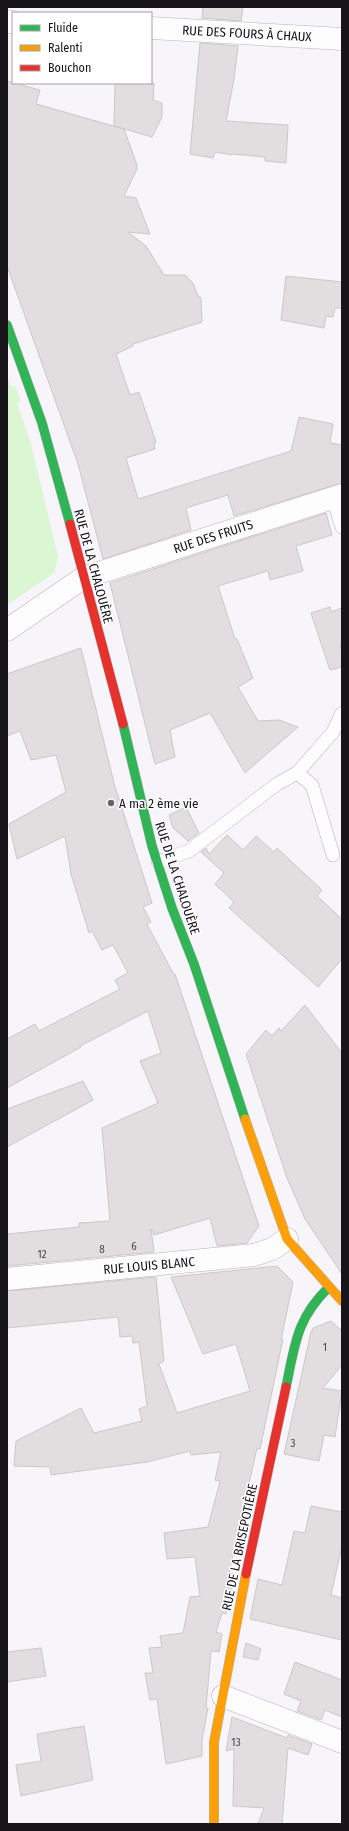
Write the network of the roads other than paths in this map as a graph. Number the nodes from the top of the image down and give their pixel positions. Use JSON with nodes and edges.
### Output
{"nodes":[{"id":1,"x":152,"y":28,"type":"edge"},
{"id":2,"x":342,"y":38,"type":"edge"},
{"id":3,"x":7,"y":325,"type":"edge"},
{"id":4,"x":337,"y":497,"type":"edge"},
{"id":5,"x":342,"y":528,"type":"edge"},
{"id":6,"x":83,"y":578,"type":"junction"},
{"id":7,"x":7,"y":630,"type":"edge"},
{"id":8,"x":342,"y":713,"type":"edge"},
{"id":9,"x":297,"y":774,"type":"junction"},
{"id":10,"x":333,"y":855,"type":"dead end"},
{"id":11,"x":158,"y":862,"type":"junction"},
{"id":12,"x":287,"y":1239,"type":"junction"},
{"id":13,"x":7,"y":1279,"type":"edge"},
{"id":14,"x":329,"y":1287,"type":"junction"},
{"id":15,"x":342,"y":1301,"type":"edge"},
{"id":16,"x":223,"y":1696,"type":"junction"},
{"id":17,"x":342,"y":1742,"type":"edge"},
{"id":18,"x":214,"y":1824,"type":"edge"}],
"edges":[{"from":1,"to":2,"type":"street","name":"RUE DES FOURS À CHAUX"},
{"from":3,"to":6,"type":"street","name":"RUE DE LA CHALOUÈRE"},
{"from":4,"to":5,"type":"lane"},
{"from":4,"to":6,"type":"street","name":"RUE DES FRUITS"},
{"from":6,"to":7,"type":"street","name":"RUE DES FRUITS"},
{"from":6,"to":11,"type":"street","name":"RUE DE LA CHALOUÈRE"},
{"from":8,"to":9,"type":"lane"},
{"from":9,"to":10,"type":"lane"},
{"from":9,"to":11,"type":"lane"},
{"from":11,"to":12,"type":"street","name":"RUE DE LA CHALOUÈRE"},
{"from":12,"to":13,"type":"street","name":"RUE LOUIS BLANC"},
{"from":12,"to":14,"type":"street","name":"RUE DE LA CHALOUÈRE"},
{"from":14,"to":15,"type":"street","name":"RUE DE LA CHALOUÈRE"},
{"from":14,"to":16,"type":"street","name":"RUE DE LA BRISEPOTIÈRE"},
{"from":16,"to":17,"type":"street"},
{"from":16,"to":18,"type":"street","name":"RUE DE LA BRISEPOTIÈRE"}]}
